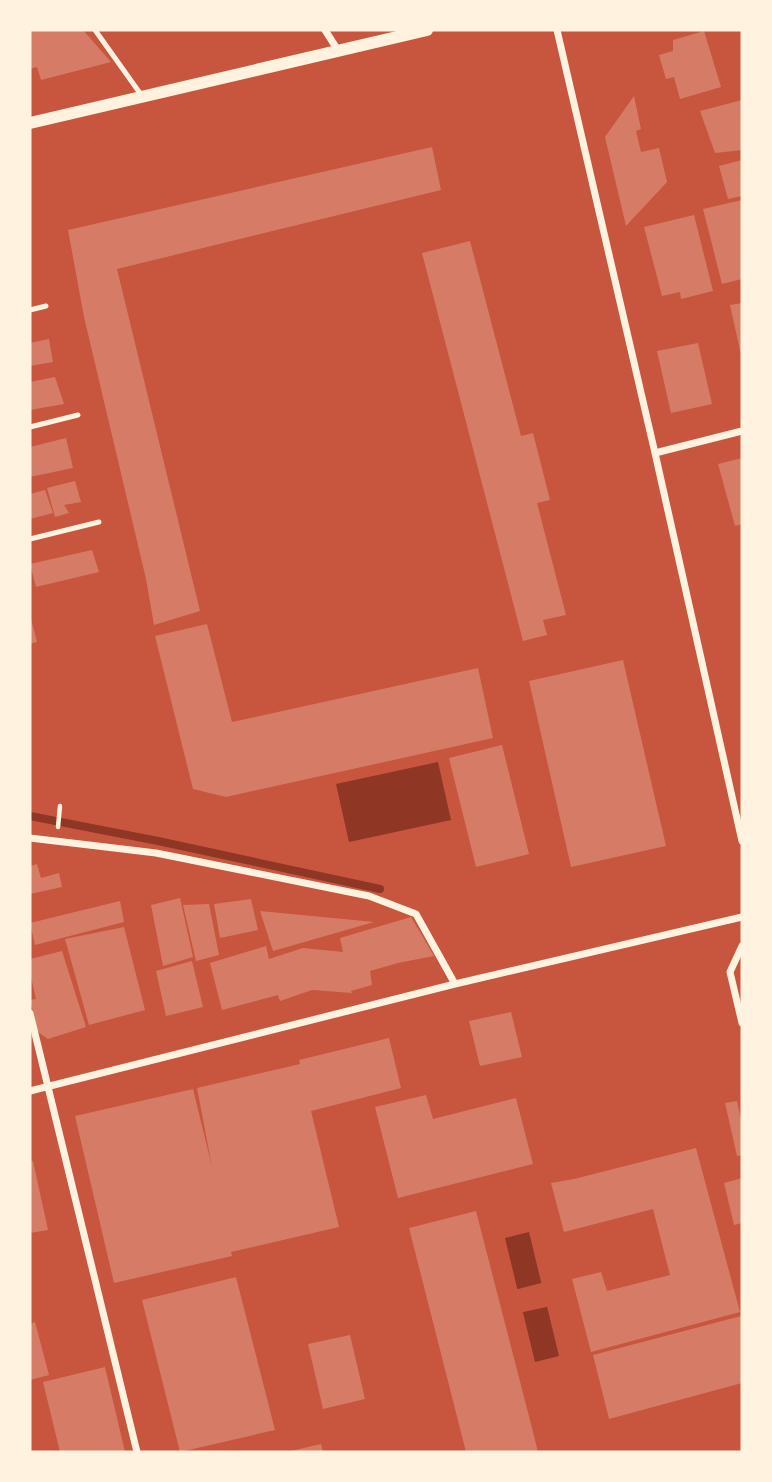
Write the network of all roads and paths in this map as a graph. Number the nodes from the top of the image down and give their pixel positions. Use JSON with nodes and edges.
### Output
{"nodes":[{"id":1,"x":94,"y":30,"type":"edge"},
{"id":2,"x":325,"y":30,"type":"edge"},
{"id":3,"x":427,"y":30,"type":"edge"},
{"id":4,"x":556,"y":30,"type":"edge"},
{"id":5,"x":339,"y":52,"type":"junction"},
{"id":6,"x":142,"y":97,"type":"junction"},
{"id":7,"x":30,"y":123,"type":"edge"},
{"id":8,"x":47,"y":306,"type":"dead end"},
{"id":9,"x":30,"y":310,"type":"edge"},
{"id":10,"x":78,"y":415,"type":"dead end"},
{"id":11,"x":30,"y":427,"type":"edge"},
{"id":12,"x":742,"y":431,"type":"edge"},
{"id":13,"x":655,"y":453,"type":"junction"},
{"id":14,"x":99,"y":522,"type":"dead end"},
{"id":15,"x":30,"y":539,"type":"edge"},
{"id":16,"x":59,"y":808,"type":"dead end"},
{"id":17,"x":57,"y":832,"type":"dead end"},
{"id":18,"x":30,"y":838,"type":"edge"},
{"id":19,"x":742,"y":841,"type":"edge"},
{"id":20,"x":742,"y":917,"type":"edge"},
{"id":21,"x":742,"y":946,"type":"edge"},
{"id":22,"x":455,"y":984,"type":"junction"},
{"id":23,"x":30,"y":1013,"type":"edge"},
{"id":24,"x":742,"y":1023,"type":"edge"},
{"id":25,"x":48,"y":1087,"type":"junction"},
{"id":26,"x":30,"y":1091,"type":"edge"},
{"id":27,"x":136,"y":1452,"type":"edge"}],
"edges":[{"from":1,"to":6,"type":"lane"},
{"from":2,"to":5,"type":"street"},
{"from":3,"to":5,"type":"street"},
{"from":4,"to":13,"type":"street"},
{"from":5,"to":6,"type":"street"},
{"from":6,"to":7,"type":"street"},
{"from":8,"to":9,"type":"lane"},
{"from":10,"to":11,"type":"lane"},
{"from":12,"to":13,"type":"street"},
{"from":13,"to":19,"type":"street"},
{"from":14,"to":15,"type":"lane"},
{"from":16,"to":17,"type":"path"},
{"from":18,"to":22,"type":"street"},
{"from":20,"to":22,"type":"street"},
{"from":21,"to":24,"type":"street"},
{"from":22,"to":25,"type":"street"},
{"from":23,"to":25,"type":"street"},
{"from":25,"to":26,"type":"street"},
{"from":25,"to":27,"type":"street"}]}
